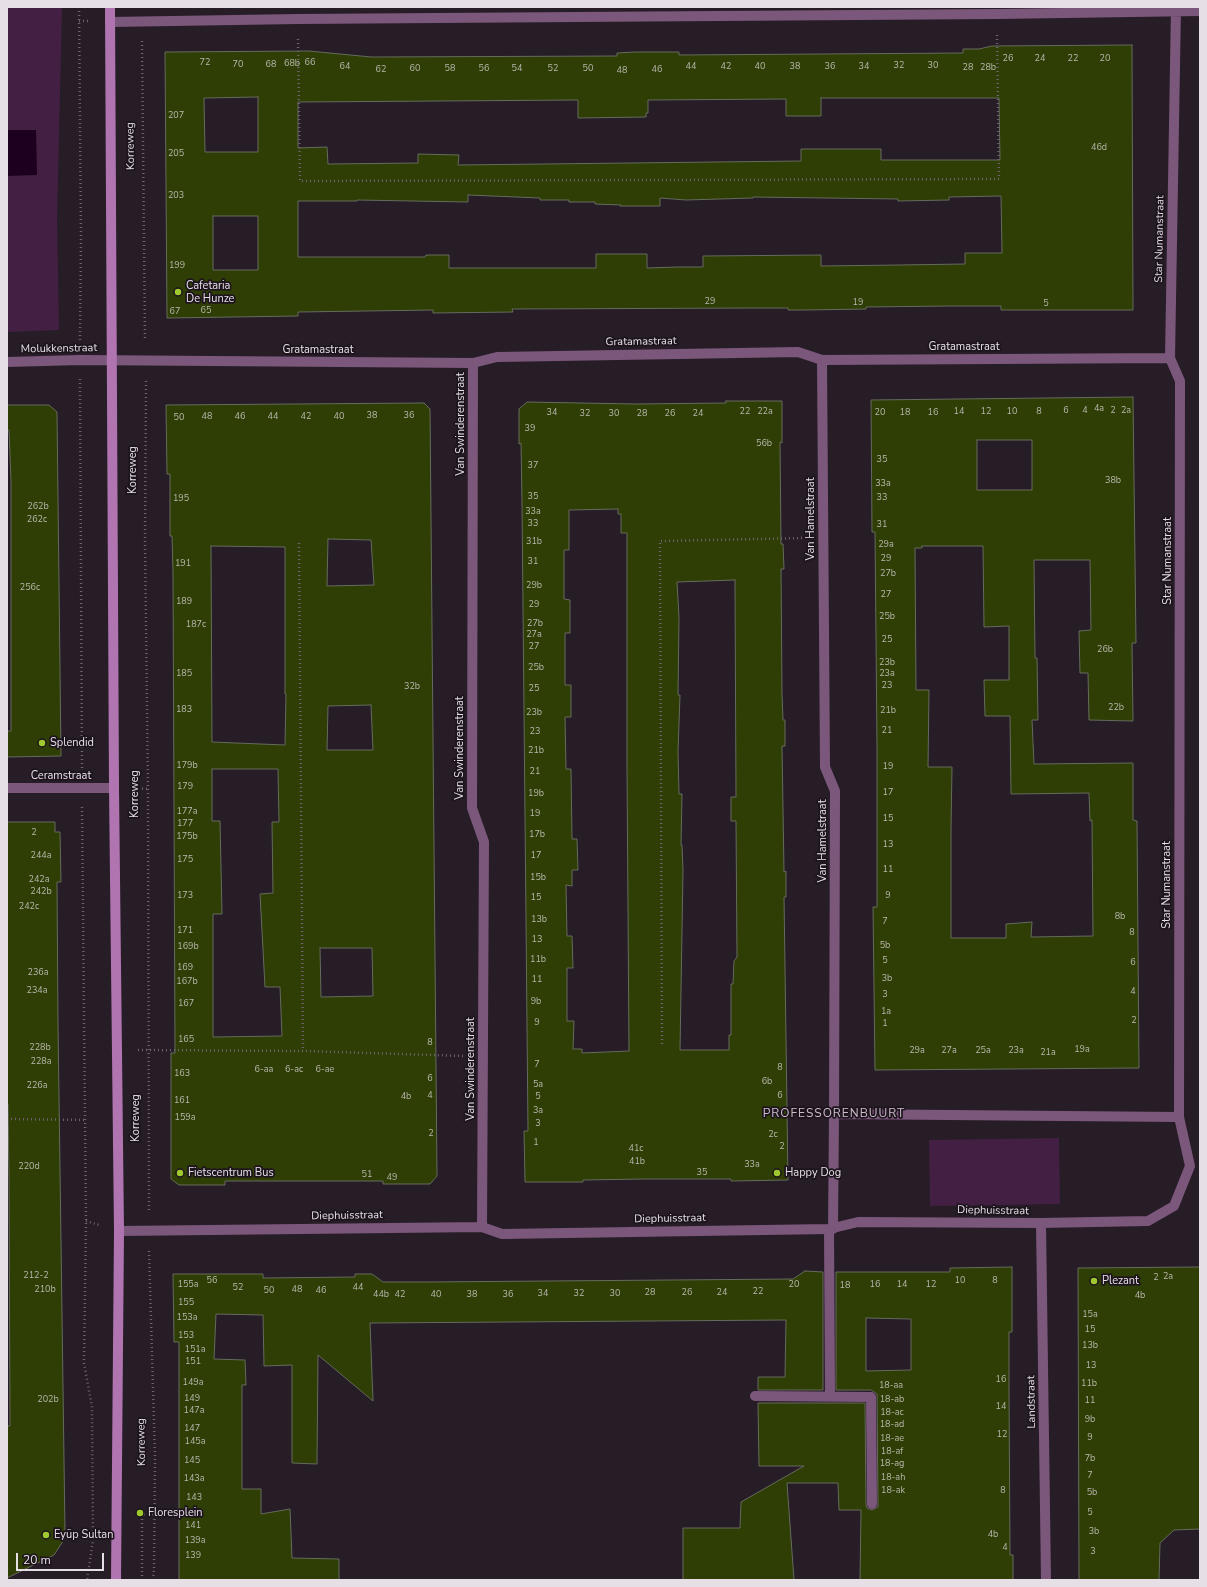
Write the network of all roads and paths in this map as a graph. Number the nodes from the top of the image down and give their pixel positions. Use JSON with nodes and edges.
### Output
{"nodes":[{"id":1,"x":110,"y":7,"type":"edge"},
{"id":2,"x":1176,"y":9,"type":"edge"},
{"id":3,"x":1200,"y":10,"type":"edge"},
{"id":4,"x":997,"y":14,"type":"junction"},
{"id":5,"x":298,"y":19,"type":"junction"},
{"id":6,"x":110,"y":22,"type":"junction"},
{"id":7,"x":142,"y":22,"type":"junction"},
{"id":8,"x":1170,"y":358,"type":"junction"},
{"id":9,"x":822,"y":360,"type":"junction"},
{"id":10,"x":112,"y":361,"type":"junction"},
{"id":11,"x":146,"y":361,"type":"junction"},
{"id":12,"x":7,"y":362,"type":"edge"},
{"id":13,"x":473,"y":363,"type":"junction"},
{"id":14,"x":823,"y":538,"type":"junction"},
{"id":15,"x":299,"y":543,"type":"dead end"},
{"id":16,"x":7,"y":788,"type":"edge"},
{"id":17,"x":114,"y":788,"type":"junction"},
{"id":18,"x":662,"y":1044,"type":"dead end"},
{"id":19,"x":117,"y":1050,"type":"junction"},
{"id":20,"x":148,"y":1050,"type":"junction"},
{"id":21,"x":303,"y":1050,"type":"junction"},
{"id":22,"x":483,"y":1057,"type":"junction"},
{"id":23,"x":834,"y":1114,"type":"junction"},
{"id":24,"x":1179,"y":1117,"type":"junction"},
{"id":25,"x":7,"y":1119,"type":"edge"},
{"id":26,"x":86,"y":1120,"type":"dead end"},
{"id":27,"x":1195,"y":1166,"type":"edge"},
{"id":28,"x":1041,"y":1223,"type":"junction"},
{"id":29,"x":482,"y":1226,"type":"junction"},
{"id":30,"x":831,"y":1229,"type":"junction"},
{"id":31,"x":149,"y":1230,"type":"junction"},
{"id":32,"x":119,"y":1231,"type":"junction"},
{"id":33,"x":755,"y":1396,"type":"dead end"},
{"id":34,"x":830,"y":1396,"type":"junction"},
{"id":35,"x":872,"y":1504,"type":"dead end"},
{"id":36,"x":155,"y":1514,"type":"junction"},
{"id":37,"x":116,"y":1580,"type":"edge"},
{"id":38,"x":142,"y":1580,"type":"edge"},
{"id":39,"x":153,"y":1580,"type":"edge"},
{"id":40,"x":1046,"y":1580,"type":"edge"}],
"edges":[{"from":1,"to":6,"type":"street","name":"Korreweg"},
{"from":2,"to":3,"type":"street"},
{"from":2,"to":4,"type":"street"},
{"from":2,"to":8,"type":"street","name":"Star Numanstraat"},
{"from":4,"to":5,"type":"street"},
{"from":4,"to":5,"type":"path"},
{"from":5,"to":7,"type":"street"},
{"from":6,"to":7,"type":"street"},
{"from":6,"to":10,"type":"street","name":"Korreweg"},
{"from":7,"to":11,"type":"path","name":"Korreweg"},
{"from":8,"to":9,"type":"street","name":"Gratamastraat"},
{"from":8,"to":24,"type":"street","name":"Star Numanstraat"},
{"from":9,"to":13,"type":"street","name":"Gratamastraat"},
{"from":9,"to":14,"type":"street","name":"Van Hamelstraat"},
{"from":10,"to":11,"type":"street","name":"Gratamastraat"},
{"from":10,"to":12,"type":"street","name":"Molukkenstraat"},
{"from":10,"to":17,"type":"street","name":"Korreweg"},
{"from":11,"to":13,"type":"street","name":"Gratamastraat"},
{"from":11,"to":20,"type":"path","name":"Korreweg"},
{"from":13,"to":22,"type":"street","name":"Van Swinderenstraat"},
{"from":14,"to":18,"type":"path"},
{"from":14,"to":23,"type":"street","name":"Van Hamelstraat"},
{"from":15,"to":21,"type":"path"},
{"from":16,"to":17,"type":"street","name":"Ceramstraat"},
{"from":17,"to":19,"type":"street","name":"Korreweg"},
{"from":19,"to":20,"type":"path"},
{"from":19,"to":32,"type":"street","name":"Korreweg"},
{"from":20,"to":21,"type":"path"},
{"from":20,"to":31,"type":"path","name":"Korreweg"},
{"from":21,"to":22,"type":"path"},
{"from":22,"to":29,"type":"street","name":"Van Swinderenstraat"},
{"from":23,"to":24,"type":"street"},
{"from":23,"to":30,"type":"street","name":"Van Hamelstraat"},
{"from":24,"to":27,"type":"street","name":"Diephuisstraat"},
{"from":25,"to":26,"type":"path"},
{"from":27,"to":28,"type":"street","name":"Diephuisstraat"},
{"from":28,"to":30,"type":"street","name":"Diephuisstraat"},
{"from":28,"to":40,"type":"street","name":"Landstraat"},
{"from":29,"to":30,"type":"street","name":"Diephuisstraat"},
{"from":29,"to":31,"type":"street","name":"Diephuisstraat"},
{"from":30,"to":34,"type":"street","name":"Van Hamelstraat"},
{"from":31,"to":32,"type":"street","name":"Diephuisstraat"},
{"from":31,"to":36,"type":"path","name":"Korreweg"},
{"from":32,"to":37,"type":"street","name":"Korreweg"},
{"from":33,"to":34,"type":"street"},
{"from":34,"to":35,"type":"street"},
{"from":36,"to":38,"type":"path"},
{"from":36,"to":39,"type":"path","name":"Korreweg"}]}
